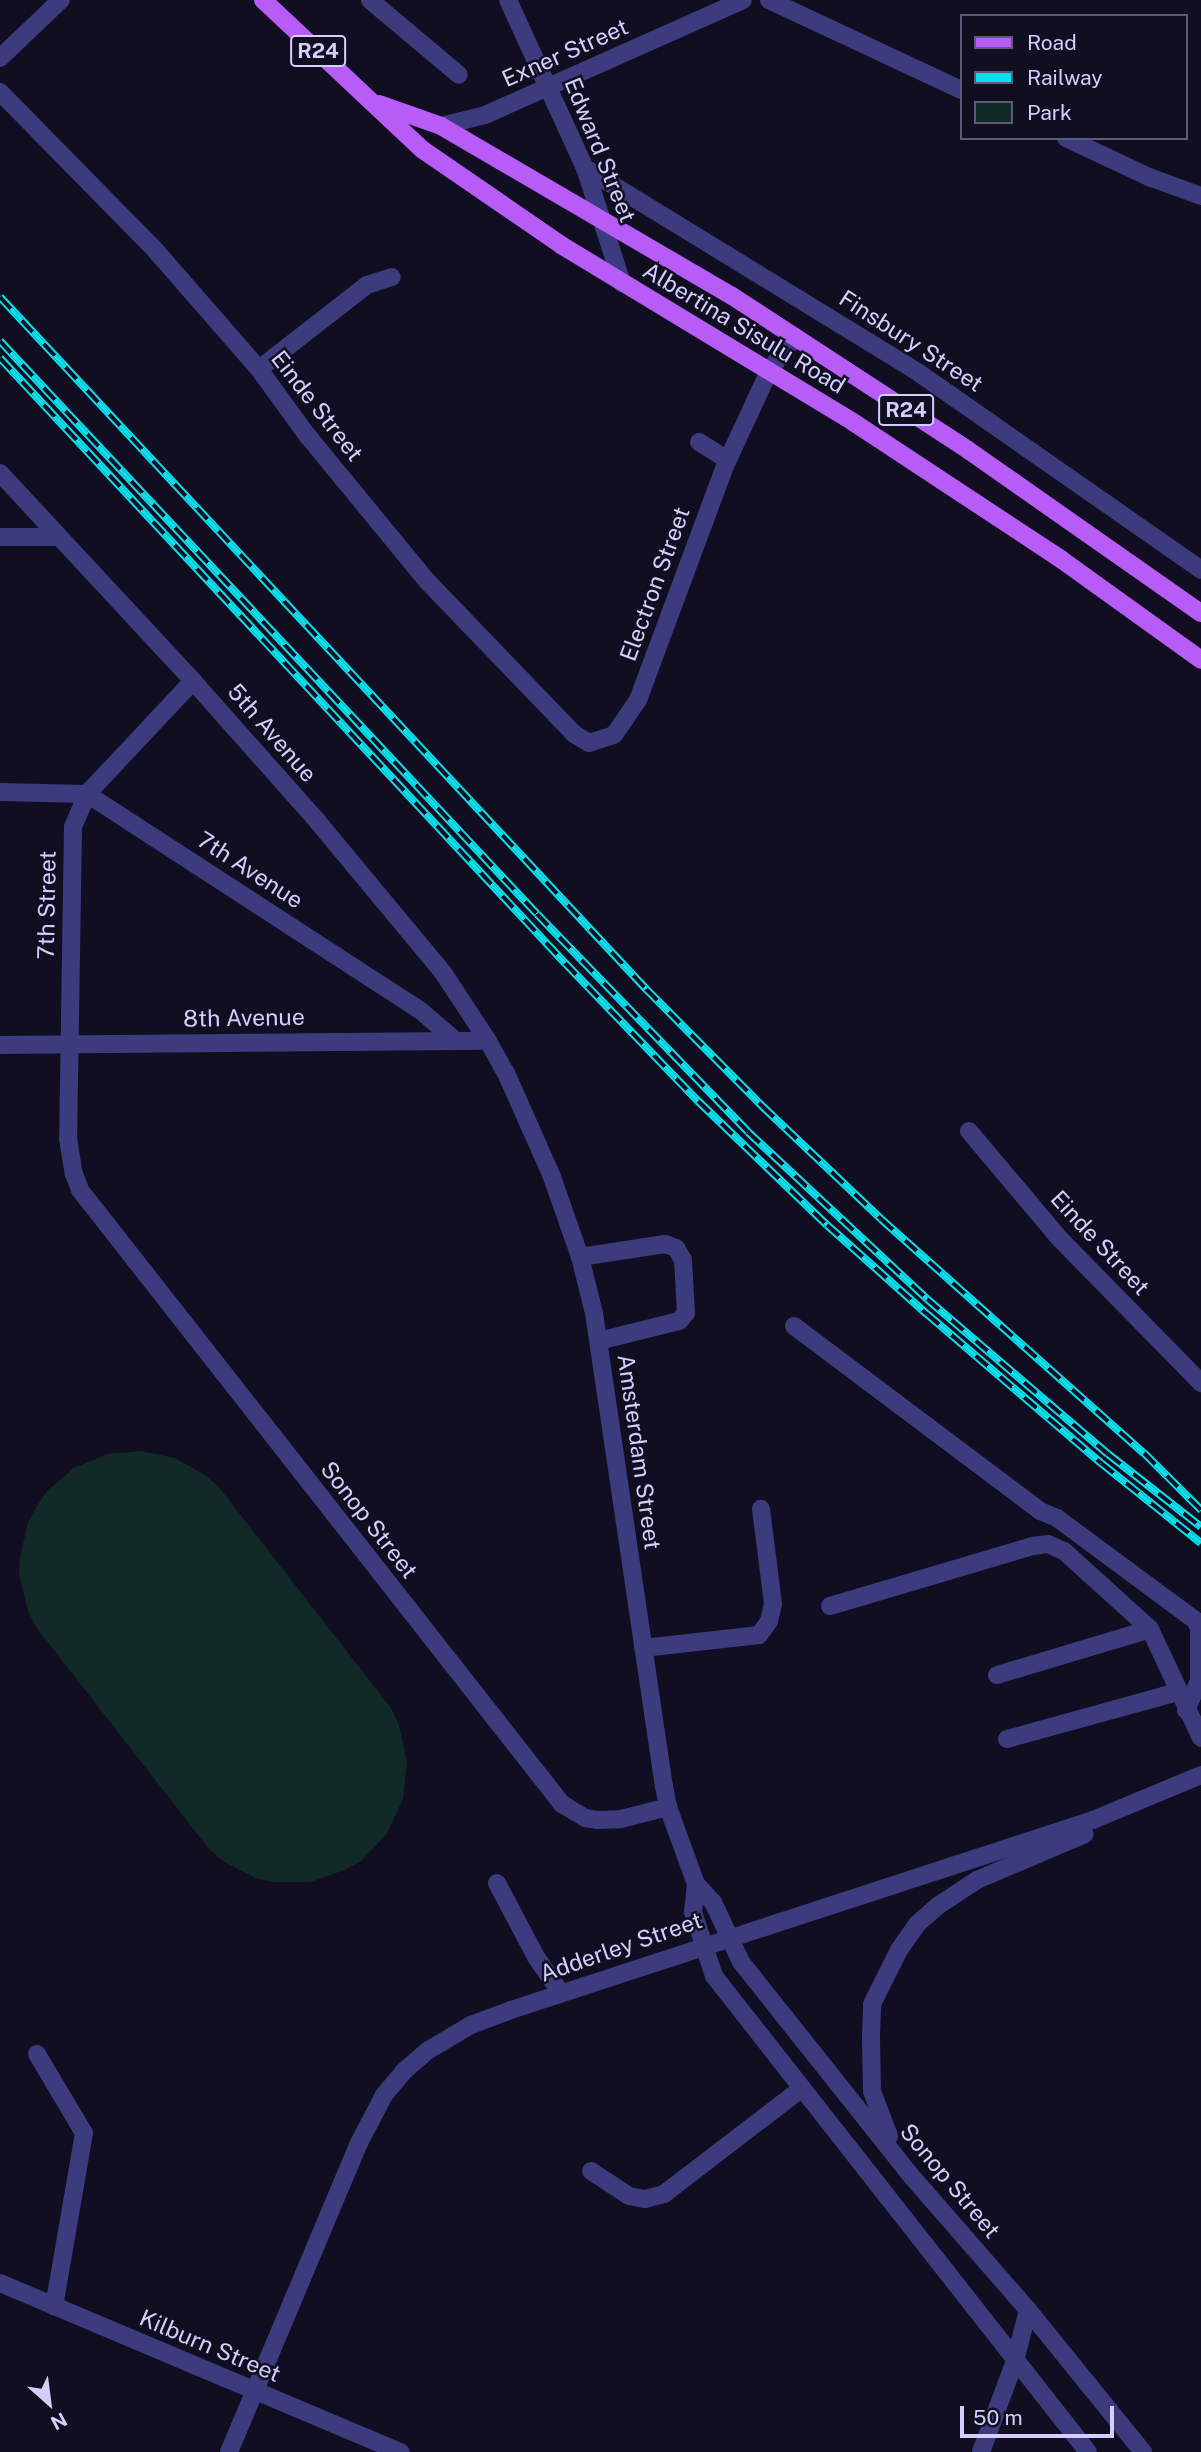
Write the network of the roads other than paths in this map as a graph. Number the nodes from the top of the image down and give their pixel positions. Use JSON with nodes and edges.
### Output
{"nodes":[{"id":1,"x":61,"y":0,"type":"edge"},
{"id":2,"x":263,"y":0,"type":"edge"},
{"id":3,"x":508,"y":0,"type":"edge"},
{"id":4,"x":743,"y":0,"type":"edge"},
{"id":5,"x":768,"y":0,"type":"edge"},
{"id":6,"x":379,"y":3,"type":"edge"},
{"id":7,"x":0,"y":58,"type":"edge"},
{"id":8,"x":459,"y":75,"type":"dead end"},
{"id":9,"x":548,"y":88,"type":"junction"},
{"id":10,"x":960,"y":90,"type":"edge"},
{"id":11,"x":0,"y":92,"type":"edge"},
{"id":12,"x":372,"y":101,"type":"junction"},
{"id":13,"x":441,"y":126,"type":"junction"},
{"id":14,"x":1070,"y":140,"type":"edge"},
{"id":15,"x":585,"y":168,"type":"junction"},
{"id":16,"x":1201,"y":196,"type":"edge"},
{"id":17,"x":603,"y":219,"type":"junction"},
{"id":18,"x":393,"y":277,"type":"dead end"},
{"id":19,"x":622,"y":283,"type":"junction"},
{"id":20,"x":795,"y":337,"type":"junction"},
{"id":21,"x":259,"y":369,"type":"junction"},
{"id":22,"x":769,"y":371,"type":"junction"},
{"id":23,"x":699,"y":442,"type":"dead end"},
{"id":24,"x":728,"y":460,"type":"junction"},
{"id":25,"x":0,"y":473,"type":"edge"},
{"id":26,"x":0,"y":537,"type":"edge"},
{"id":27,"x":59,"y":537,"type":"junction"},
{"id":28,"x":1201,"y":570,"type":"edge"},
{"id":29,"x":1201,"y":613,"type":"edge"},
{"id":30,"x":1199,"y":656,"type":"edge"},
{"id":31,"x":193,"y":681,"type":"junction"},
{"id":32,"x":597,"y":742,"type":"joint"},
{"id":33,"x":0,"y":792,"type":"edge"},
{"id":34,"x":87,"y":794,"type":"junction"},
{"id":35,"x":455,"y":1040,"type":"junction"},
{"id":36,"x":488,"y":1041,"type":"junction"},
{"id":37,"x":0,"y":1045,"type":"edge"},
{"id":38,"x":69,"y":1045,"type":"junction"},
{"id":39,"x":969,"y":1131,"type":"dead end"},
{"id":40,"x":74,"y":1174,"type":"joint"},
{"id":41,"x":580,"y":1257,"type":"junction"},
{"id":42,"x":794,"y":1326,"type":"dead end"},
{"id":43,"x":598,"y":1341,"type":"junction"},
{"id":44,"x":1201,"y":1383,"type":"edge"},
{"id":45,"x":761,"y":1509,"type":"dead end"},
{"id":46,"x":830,"y":1606,"type":"dead end"},
{"id":47,"x":1150,"y":1629,"type":"junction"},
{"id":48,"x":643,"y":1648,"type":"junction"},
{"id":49,"x":997,"y":1675,"type":"dead end"},
{"id":50,"x":1178,"y":1692,"type":"junction"},
{"id":51,"x":1186,"y":1710,"type":"junction"},
{"id":52,"x":1201,"y":1738,"type":"edge"},
{"id":53,"x":1007,"y":1740,"type":"dead end"},
{"id":54,"x":1201,"y":1776,"type":"edge"},
{"id":55,"x":668,"y":1807,"type":"junction"},
{"id":56,"x":497,"y":1883,"type":"dead end"},
{"id":57,"x":696,"y":1884,"type":"junction"},
{"id":58,"x":727,"y":1937,"type":"junction"},
{"id":59,"x":702,"y":1945,"type":"junction"},
{"id":60,"x":561,"y":1993,"type":"junction"},
{"id":61,"x":37,"y":2054,"type":"dead end"},
{"id":62,"x":802,"y":2088,"type":"junction"},
{"id":63,"x":591,"y":2171,"type":"dead end"},
{"id":64,"x":913,"y":2178,"type":"junction"},
{"id":65,"x":0,"y":2283,"type":"edge"},
{"id":66,"x":54,"y":2306,"type":"junction"},
{"id":67,"x":1028,"y":2309,"type":"junction"},
{"id":68,"x":1015,"y":2361,"type":"junction"},
{"id":69,"x":254,"y":2391,"type":"junction"},
{"id":70,"x":229,"y":2452,"type":"edge"},
{"id":71,"x":401,"y":2452,"type":"edge"},
{"id":72,"x":981,"y":2452,"type":"edge"},
{"id":73,"x":1088,"y":2452,"type":"edge"},
{"id":74,"x":1143,"y":2452,"type":"edge"}],
"edges":[{"from":1,"to":7,"type":"street"},
{"from":2,"to":12,"type":"main road","name":"Albertina Sisulu Road","number":"R24"},
{"from":3,"to":9,"type":"street","name":"Edward Street"},
{"from":4,"to":9,"type":"street","name":"Exner Street"},
{"from":5,"to":10,"type":"street"},
{"from":6,"to":8,"type":"street"},
{"from":9,"to":13,"type":"street","name":"Exner Street"},
{"from":9,"to":15,"type":"street","name":"Edward Street"},
{"from":11,"to":21,"type":"street","name":"Einde Street"},
{"from":12,"to":13,"type":"main road","name":"Albertina Sisulu Road","number":"R24"},
{"from":12,"to":19,"type":"main road","name":"Albertina Sisulu Road","number":"R24"},
{"from":13,"to":17,"type":"main road","name":"Albertina Sisulu Road","number":"R24"},
{"from":14,"to":16,"type":"street"},
{"from":15,"to":17,"type":"street","name":"Edward Street"},
{"from":15,"to":28,"type":"street","name":"Finsbury Street"},
{"from":17,"to":19,"type":"street","name":"Edward Street"},
{"from":17,"to":20,"type":"main road","name":"Albertina Sisulu Road","number":"R24"},
{"from":18,"to":21,"type":"street"},
{"from":19,"to":22,"type":"main road","name":"Albertina Sisulu Road","number":"R24"},
{"from":20,"to":22,"type":"street","name":"Electron Street"},
{"from":20,"to":29,"type":"main road","name":"Albertina Sisulu Road","number":"R24"},
{"from":21,"to":32,"type":"street","name":"Einde Street"},
{"from":22,"to":24,"type":"street","name":"Electron Street"},
{"from":22,"to":30,"type":"main road","name":"Albertina Sisulu Road","number":"R24"},
{"from":23,"to":24,"type":"street"},
{"from":24,"to":32,"type":"street","name":"Electron Street"},
{"from":25,"to":27,"type":"street","name":"5th Avenue"},
{"from":26,"to":27,"type":"street"},
{"from":27,"to":31,"type":"street","name":"5th Avenue"},
{"from":31,"to":34,"type":"street","name":"7th Street"},
{"from":31,"to":36,"type":"street","name":"5th Avenue"},
{"from":33,"to":34,"type":"street"},
{"from":34,"to":35,"type":"street","name":"7th Avenue"},
{"from":34,"to":38,"type":"street","name":"7th Street"},
{"from":35,"to":36,"type":"street","name":"8th Avenue"},
{"from":35,"to":38,"type":"street","name":"8th Avenue"},
{"from":36,"to":41,"type":"street","name":"Amsterdam Street"},
{"from":37,"to":38,"type":"street","name":"8th Avenue"},
{"from":38,"to":40,"type":"street","name":"7th Street"},
{"from":39,"to":44,"type":"street","name":"Einde Street"},
{"from":40,"to":55,"type":"street","name":"Sonop Street"},
{"from":41,"to":43,"type":"street","name":"Amsterdam Street"},
{"from":41,"to":43,"type":"street"},
{"from":42,"to":51,"type":"street"},
{"from":43,"to":48,"type":"street","name":"Amsterdam Street"},
{"from":45,"to":48,"type":"street"},
{"from":46,"to":47,"type":"street"},
{"from":47,"to":49,"type":"street"},
{"from":47,"to":50,"type":"street"},
{"from":48,"to":55,"type":"street","name":"Amsterdam Street"},
{"from":50,"to":51,"type":"street"},
{"from":50,"to":53,"type":"street"},
{"from":51,"to":52,"type":"street"},
{"from":54,"to":58,"type":"street","name":"Adderley Street"},
{"from":54,"to":64,"type":"street"},
{"from":55,"to":57,"type":"street","name":"Amsterdam Street"},
{"from":56,"to":60,"type":"street"},
{"from":57,"to":58,"type":"street","name":"Amsterdam Street"},
{"from":57,"to":59,"type":"street","name":"Amsterdam Street"},
{"from":58,"to":59,"type":"street","name":"Adderley Street"},
{"from":58,"to":64,"type":"street","name":"Sonop Street"},
{"from":59,"to":60,"type":"street","name":"Adderley Street"},
{"from":59,"to":62,"type":"street"},
{"from":60,"to":69,"type":"street","name":"Adderley Street"},
{"from":61,"to":66,"type":"street"},
{"from":62,"to":63,"type":"street"},
{"from":62,"to":68,"type":"street"},
{"from":64,"to":67,"type":"street","name":"Sonop Street"},
{"from":65,"to":66,"type":"street","name":"Kilburn Street"},
{"from":66,"to":69,"type":"street","name":"Kilburn Street"},
{"from":67,"to":68,"type":"street"},
{"from":67,"to":74,"type":"street","name":"Sonop Street"},
{"from":68,"to":72,"type":"street"},
{"from":68,"to":73,"type":"street"},
{"from":69,"to":70,"type":"street","name":"Adderley Street"},
{"from":69,"to":71,"type":"street","name":"Kilburn Street"}]}
